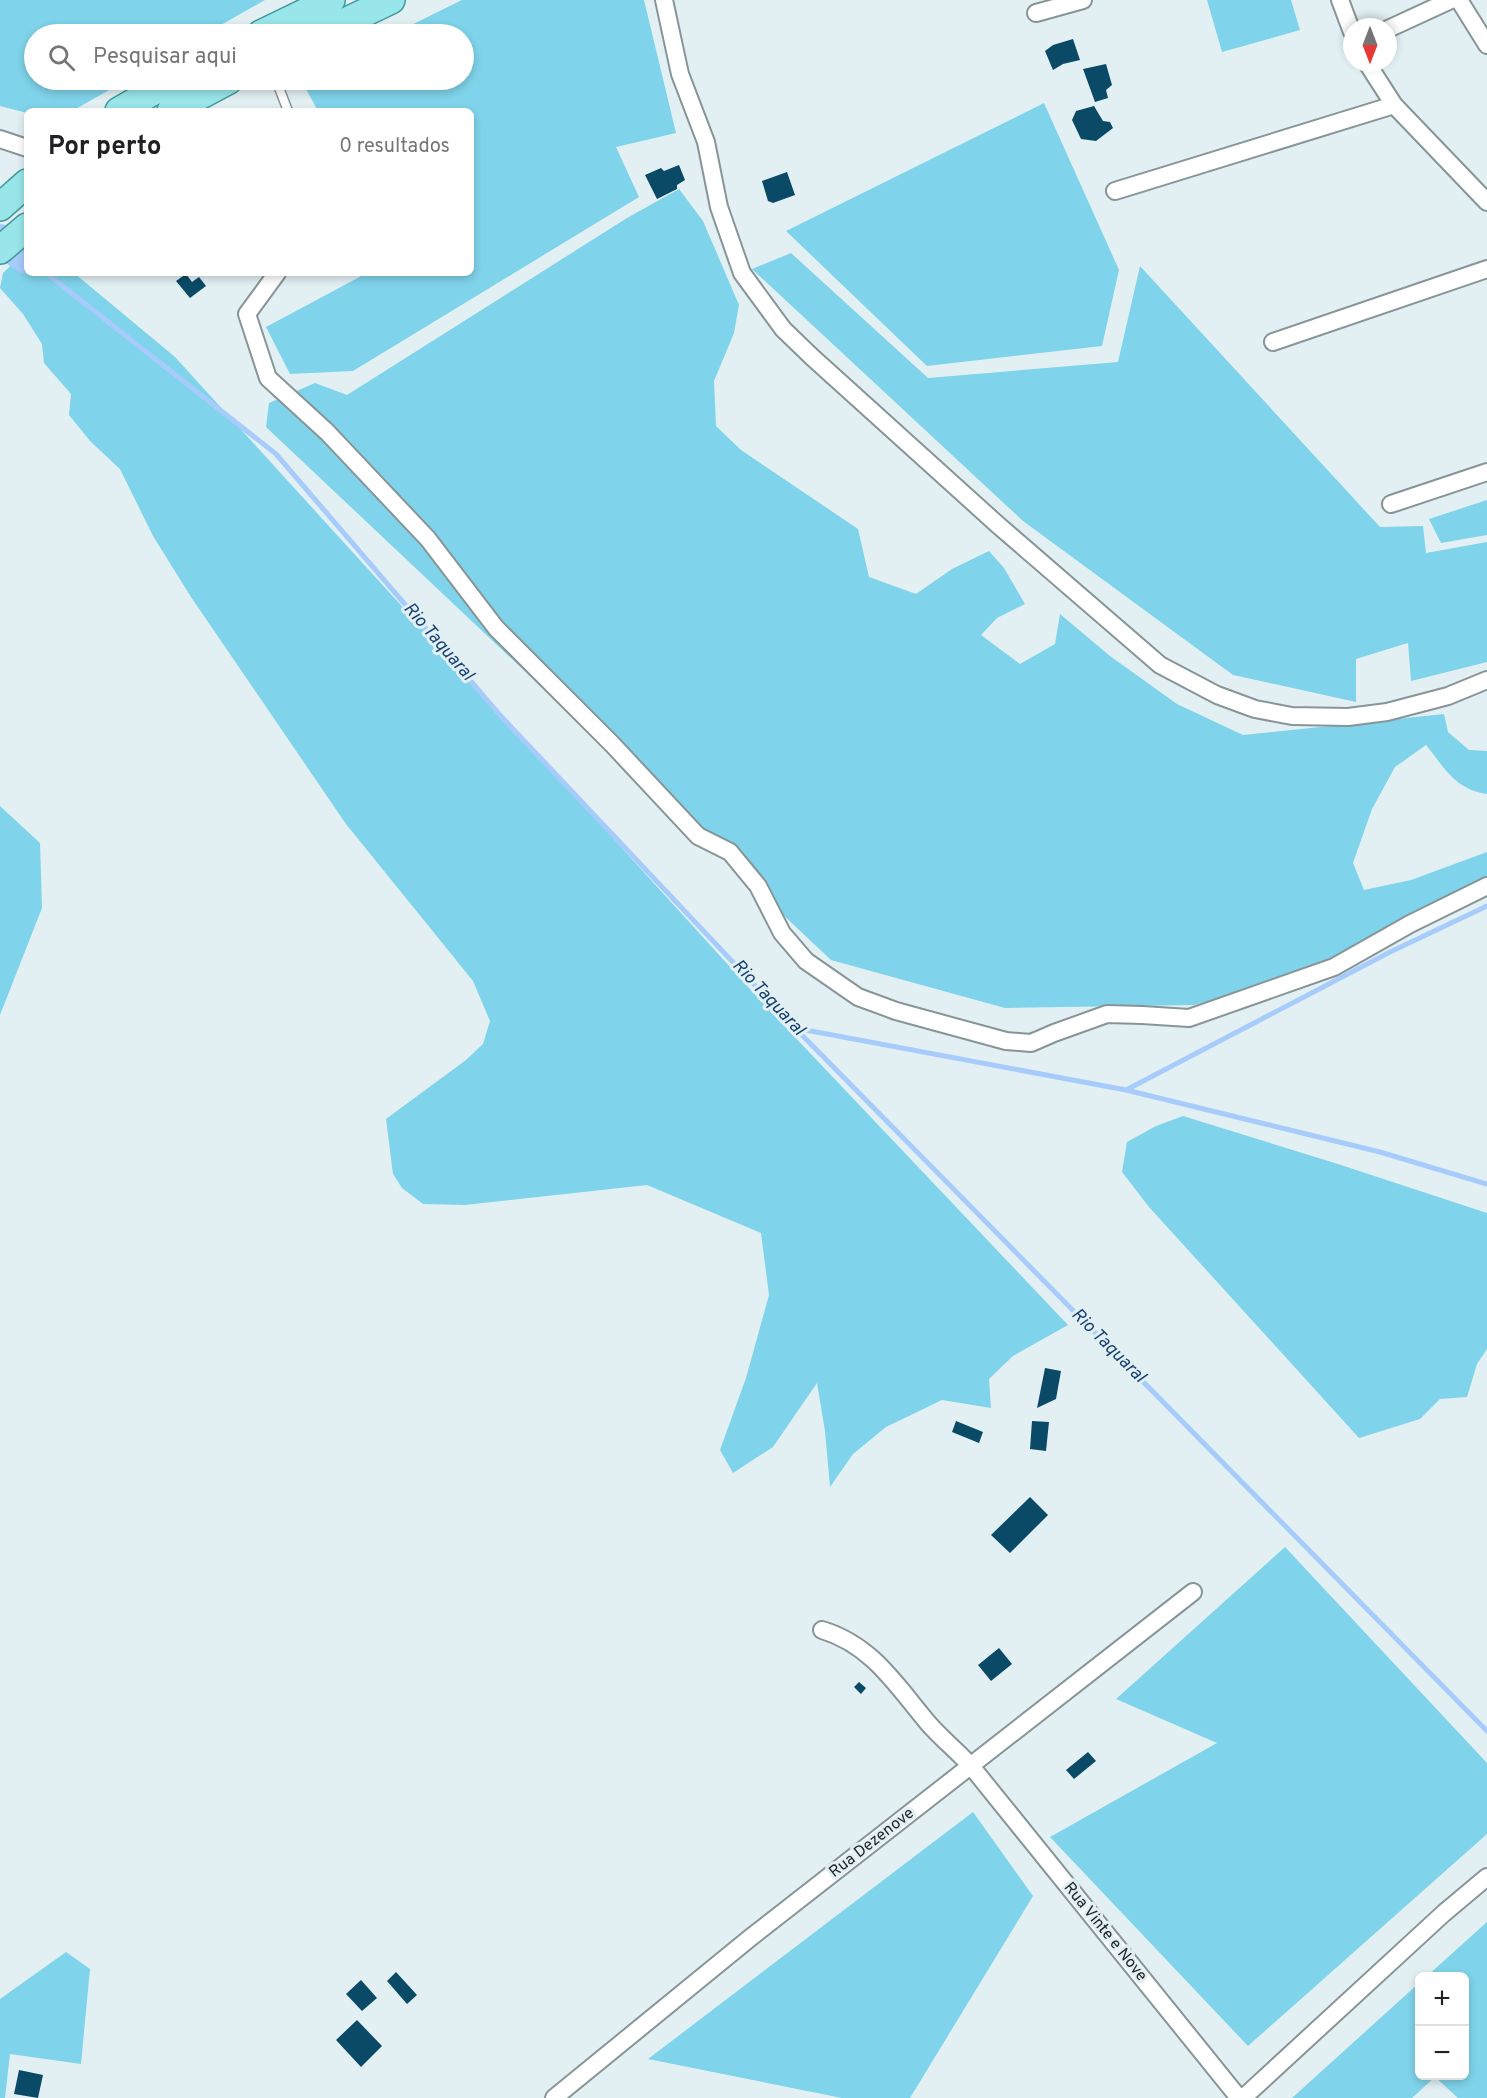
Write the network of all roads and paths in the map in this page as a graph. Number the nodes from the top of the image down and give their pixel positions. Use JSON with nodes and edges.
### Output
{"nodes":[{"id":1,"x":331,"y":0,"type":"edge"},
{"id":2,"x":391,"y":0,"type":"edge"},
{"id":3,"x":664,"y":0,"type":"edge"},
{"id":4,"x":1083,"y":0,"type":"edge"},
{"id":5,"x":1340,"y":0,"type":"edge"},
{"id":6,"x":1451,"y":0,"type":"edge"},
{"id":7,"x":1459,"y":0,"type":"edge"},
{"id":8,"x":1036,"y":13,"type":"dead end"},
{"id":9,"x":1347,"y":18,"type":"edge"},
{"id":10,"x":282,"y":24,"type":"edge"},
{"id":11,"x":341,"y":24,"type":"edge"},
{"id":12,"x":1397,"y":25,"type":"edge"},
{"id":13,"x":1487,"y":45,"type":"edge"},
{"id":14,"x":1372,"y":72,"type":"edge"},
{"id":15,"x":156,"y":90,"type":"edge"},
{"id":16,"x":210,"y":90,"type":"edge"},
{"id":17,"x":280,"y":90,"type":"edge"},
{"id":18,"x":1394,"y":105,"type":"junction"},
{"id":19,"x":124,"y":108,"type":"edge"},
{"id":20,"x":177,"y":108,"type":"edge"},
{"id":21,"x":287,"y":108,"type":"edge"},
{"id":22,"x":0,"y":139,"type":"edge"},
{"id":23,"x":24,"y":147,"type":"edge"},
{"id":24,"x":1115,"y":191,"type":"dead end"},
{"id":25,"x":1487,"y":202,"type":"edge"},
{"id":26,"x":24,"y":229,"type":"edge"},
{"id":27,"x":0,"y":250,"type":"edge"},
{"id":28,"x":1487,"y":269,"type":"edge"},
{"id":29,"x":275,"y":276,"type":"edge"},
{"id":30,"x":1273,"y":342,"type":"dead end"},
{"id":31,"x":1487,"y":472,"type":"edge"},
{"id":32,"x":1391,"y":504,"type":"dead end"},
{"id":33,"x":1487,"y":680,"type":"edge"},
{"id":34,"x":1487,"y":886,"type":"edge"},
{"id":35,"x":1193,"y":1592,"type":"dead end"},
{"id":36,"x":822,"y":1630,"type":"dead end"},
{"id":37,"x":971,"y":1766,"type":"junction"},
{"id":38,"x":1487,"y":1877,"type":"edge"},
{"id":39,"x":554,"y":2098,"type":"edge"},
{"id":40,"x":1241,"y":2098,"type":"edge"}],
"edges":[{"from":1,"to":10,"type":"main road"},
{"from":2,"to":11,"type":"main road"},
{"from":3,"to":33,"type":"street"},
{"from":4,"to":8,"type":"street"},
{"from":5,"to":9,"type":"street"},
{"from":6,"to":12,"type":"street"},
{"from":7,"to":13,"type":"street"},
{"from":14,"to":18,"type":"street"},
{"from":15,"to":19,"type":"main road"},
{"from":16,"to":20,"type":"main road"},
{"from":17,"to":21,"type":"lane"},
{"from":18,"to":24,"type":"street"},
{"from":18,"to":25,"type":"street"},
{"from":22,"to":23,"type":"street"},
{"from":26,"to":27,"type":"main road"},
{"from":28,"to":30,"type":"street"},
{"from":29,"to":34,"type":"street"},
{"from":31,"to":32,"type":"street"},
{"from":35,"to":37,"type":"street","name":"Rua Dezenove"},
{"from":36,"to":37,"type":"street","name":"Rua Vinte e Nove"},
{"from":37,"to":39,"type":"street","name":"Rua Dezenove"},
{"from":37,"to":40,"type":"street","name":"Rua Vinte e Nove"},
{"from":38,"to":40,"type":"street"}]}
